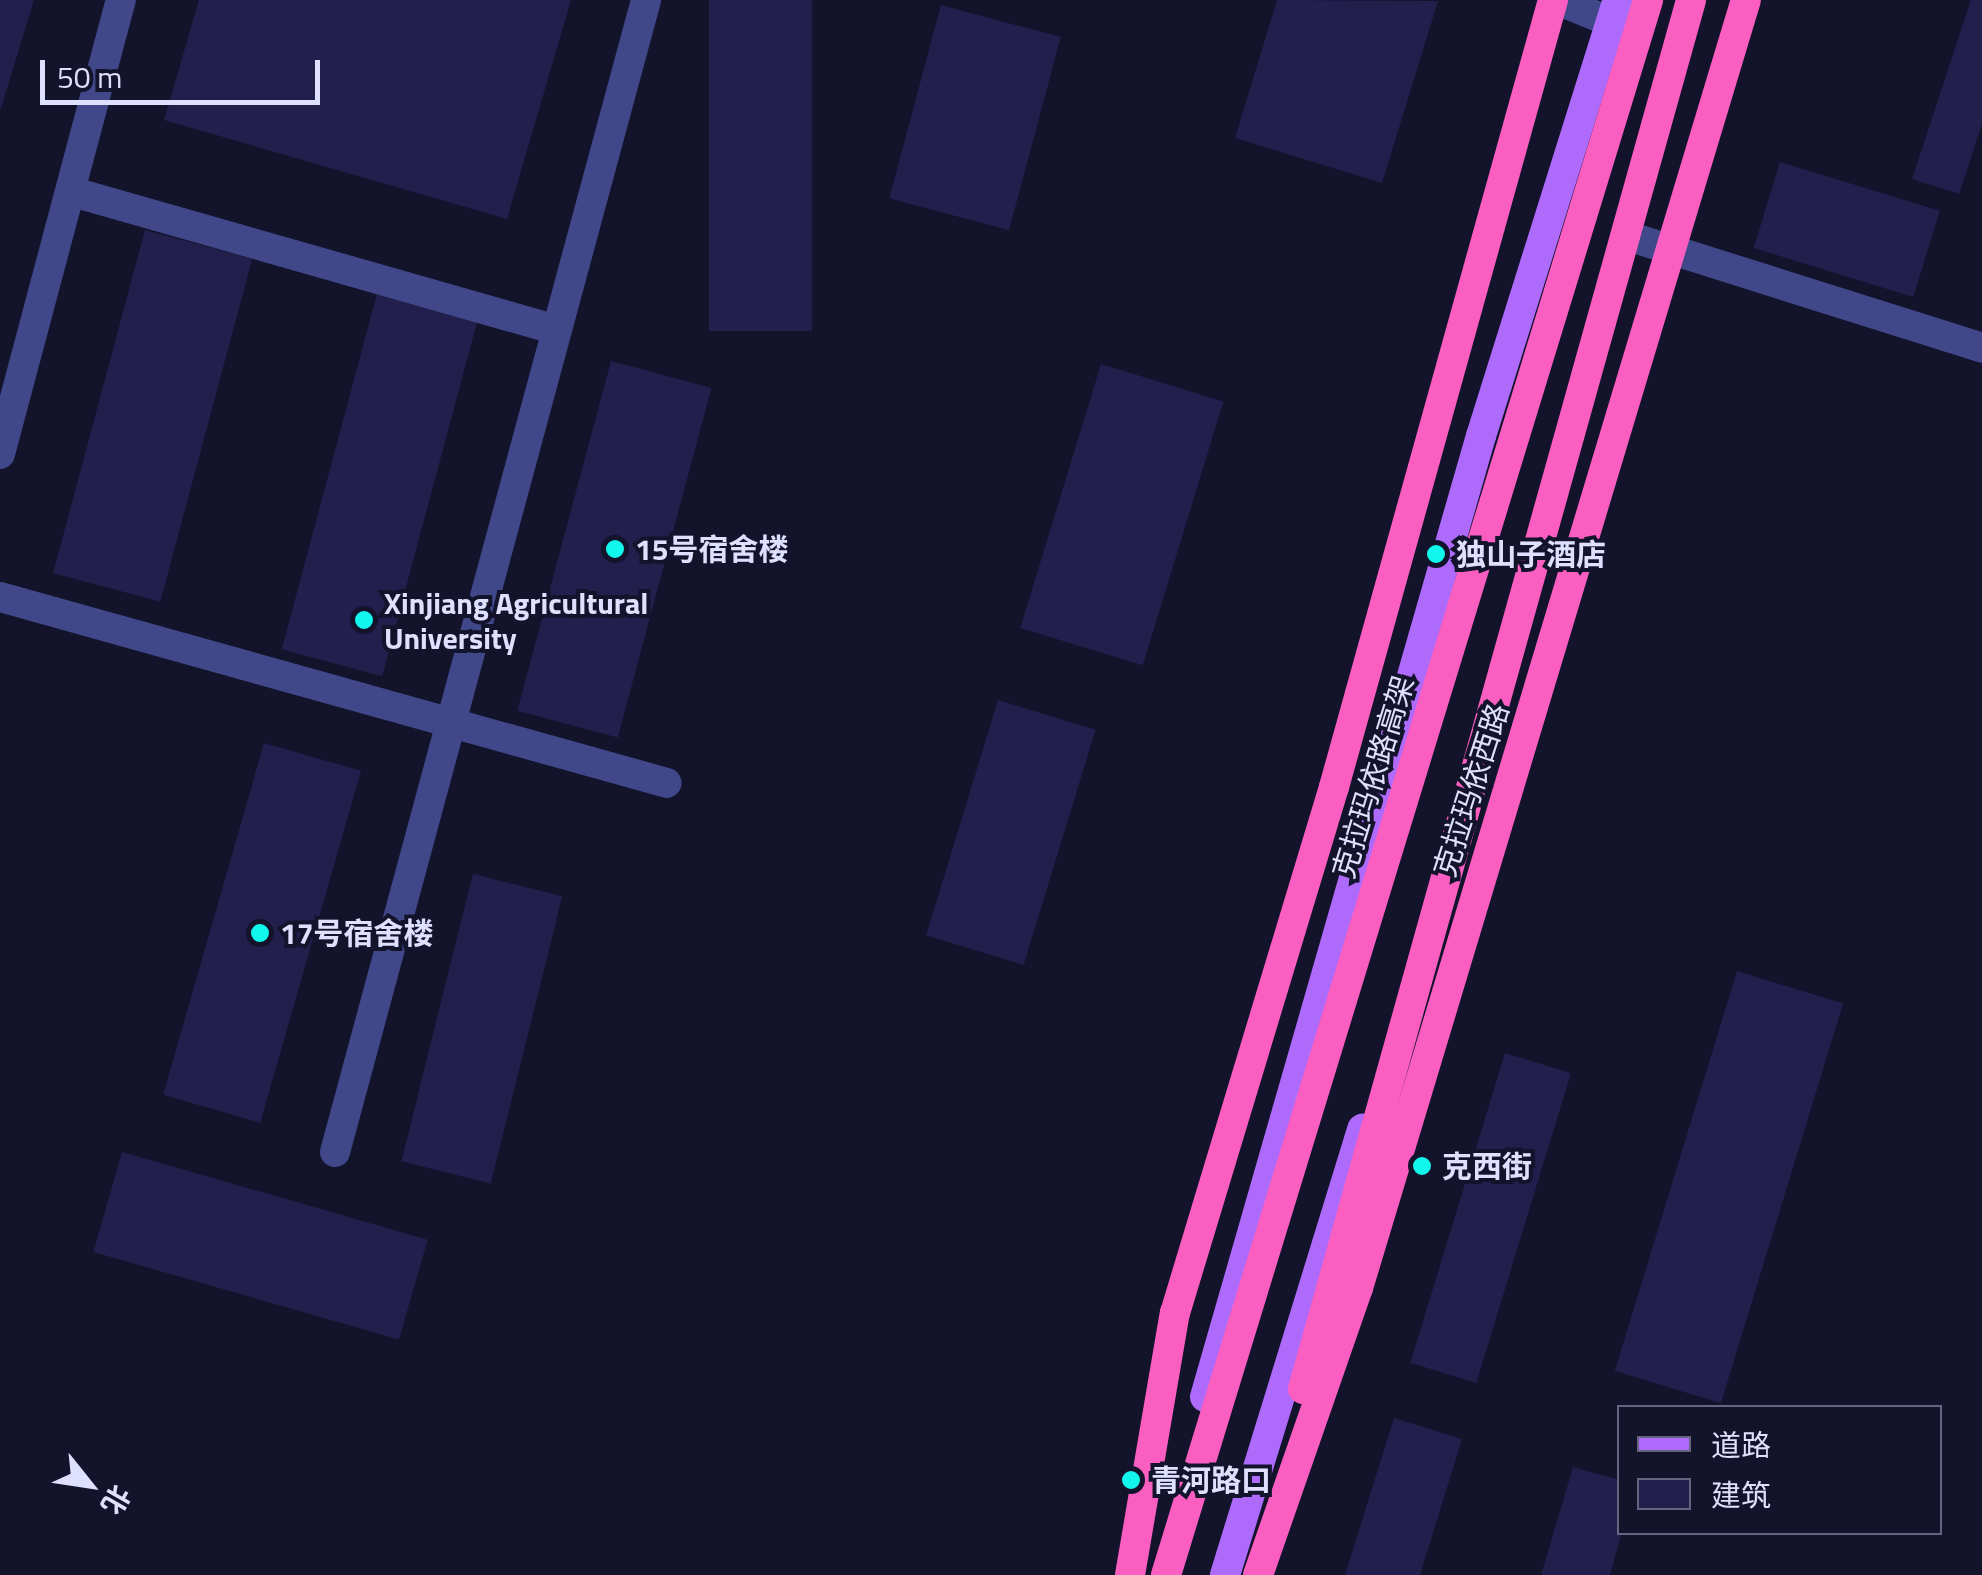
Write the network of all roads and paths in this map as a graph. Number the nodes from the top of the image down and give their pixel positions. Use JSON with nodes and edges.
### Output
{"nodes":[{"id":1,"x":121,"y":0,"type":"edge"},
{"id":2,"x":646,"y":0,"type":"edge"},
{"id":3,"x":1555,"y":0,"type":"edge"},
{"id":4,"x":1648,"y":0,"type":"edge"},
{"id":5,"x":1694,"y":0,"type":"edge"},
{"id":6,"x":1746,"y":0,"type":"edge"},
{"id":7,"x":1615,"y":11,"type":"edge"},
{"id":8,"x":73,"y":192,"type":"junction"},
{"id":9,"x":1634,"y":238,"type":"junction"},
{"id":10,"x":557,"y":330,"type":"junction"},
{"id":11,"x":1982,"y":348,"type":"edge"},
{"id":12,"x":8,"y":392,"type":"edge"},
{"id":13,"x":0,"y":454,"type":"edge"},
{"id":14,"x":0,"y":597,"type":"edge"},
{"id":15,"x":450,"y":726,"type":"junction"},
{"id":16,"x":667,"y":783,"type":"dead end"},
{"id":17,"x":335,"y":1152,"type":"dead end"},
{"id":18,"x":1358,"y":1288,"type":"junction"},
{"id":19,"x":1130,"y":1575,"type":"edge"},
{"id":20,"x":1154,"y":1575,"type":"edge"},
{"id":21,"x":1166,"y":1575,"type":"edge"},
{"id":22,"x":1225,"y":1575,"type":"edge"},
{"id":23,"x":1254,"y":1575,"type":"edge"},
{"id":24,"x":1274,"y":1575,"type":"edge"}],
"edges":[{"from":1,"to":8,"type":"street"},
{"from":2,"to":10,"type":"street"},
{"from":3,"to":7,"type":"street"},
{"from":3,"to":19,"type":"highway"},
{"from":4,"to":21,"type":"highway","name":"克拉玛依路高架"},
{"from":5,"to":9,"type":"main road","name":"克拉玛依西路"},
{"from":5,"to":23,"type":"highway","bridge":true},
{"from":6,"to":18,"type":"highway","bridge":true},
{"from":7,"to":20,"type":"main road"},
{"from":8,"to":10,"type":"street"},
{"from":8,"to":12,"type":"street"},
{"from":9,"to":11,"type":"street"},
{"from":9,"to":22,"type":"main road","name":"克拉玛依西路"},
{"from":10,"to":15,"type":"street"},
{"from":12,"to":13,"type":"street"},
{"from":14,"to":15,"type":"street"},
{"from":15,"to":16,"type":"street"},
{"from":15,"to":17,"type":"street"},
{"from":18,"to":23,"type":"highway","bridge":true},
{"from":18,"to":24,"type":"highway","bridge":true}]}
